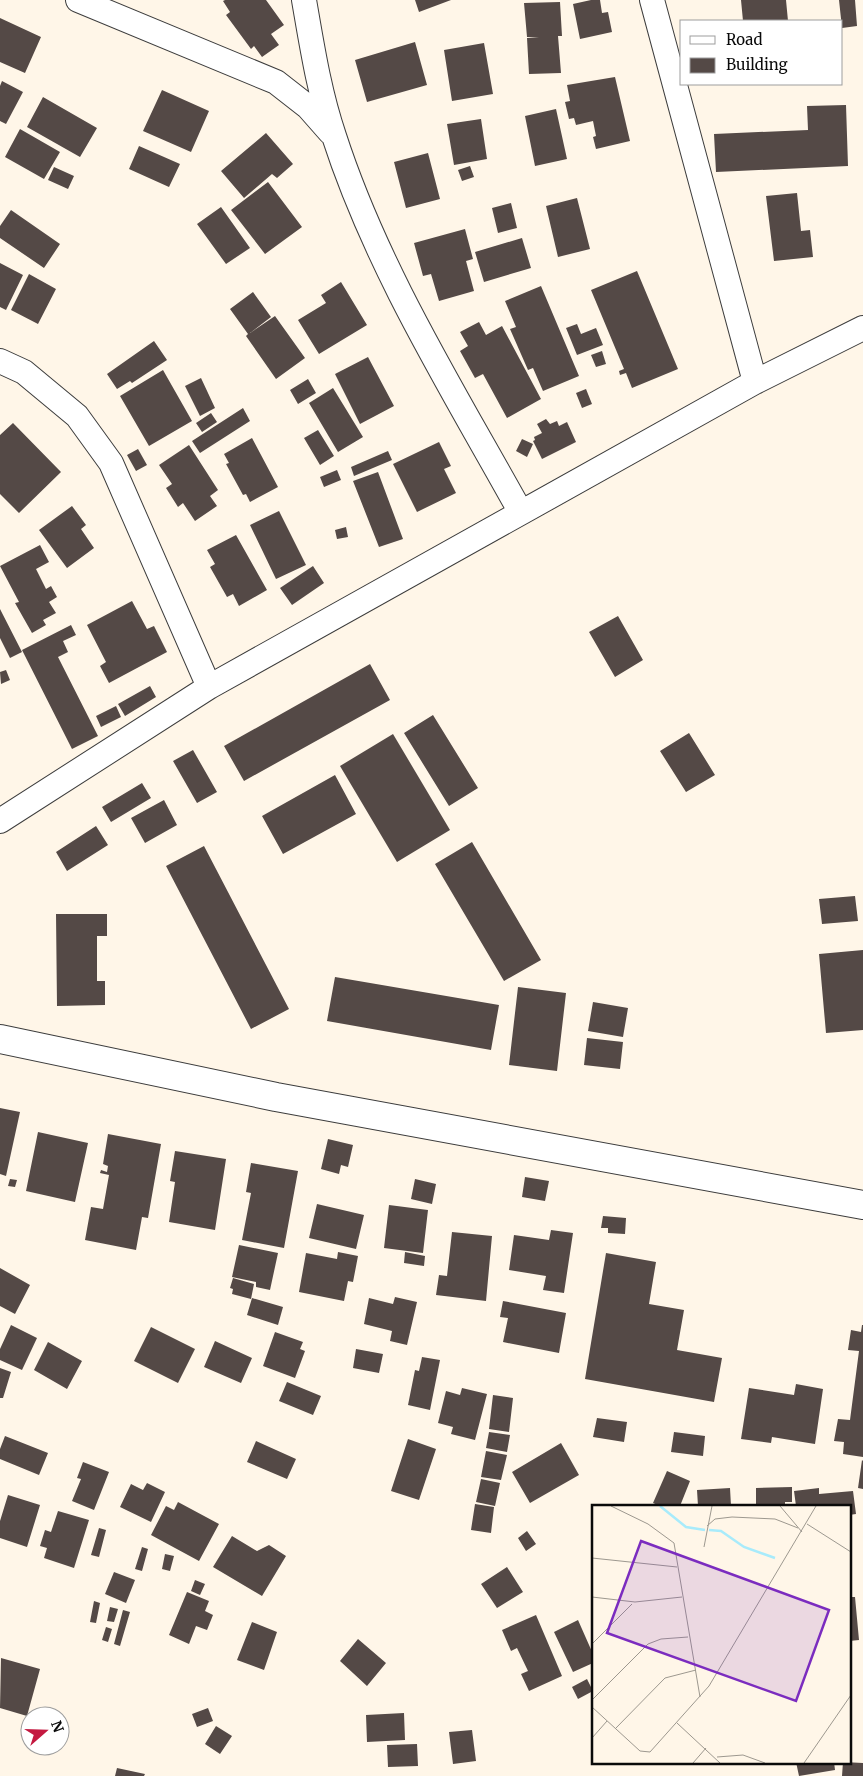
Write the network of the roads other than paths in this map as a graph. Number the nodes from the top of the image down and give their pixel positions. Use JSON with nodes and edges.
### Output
{"nodes":[{"id":1,"x":78,"y":0,"type":"edge"},
{"id":2,"x":304,"y":0,"type":"edge"},
{"id":3,"x":652,"y":0,"type":"edge"},
{"id":4,"x":334,"y":138,"type":"junction"},
{"id":5,"x":863,"y":328,"type":"edge"},
{"id":6,"x":0,"y":361,"type":"edge"},
{"id":7,"x":755,"y":382,"type":"junction"},
{"id":8,"x":520,"y":512,"type":"junction"},
{"id":9,"x":209,"y":687,"type":"junction"},
{"id":10,"x":0,"y":821,"type":"edge"},
{"id":11,"x":0,"y":1039,"type":"edge"},
{"id":12,"x":863,"y":1205,"type":"edge"}],
"edges":[{"from":1,"to":4,"type":"street"},
{"from":2,"to":4,"type":"street"},
{"from":3,"to":7,"type":"street"},
{"from":4,"to":8,"type":"street"},
{"from":5,"to":7,"type":"street"},
{"from":6,"to":9,"type":"street"},
{"from":7,"to":8,"type":"street"},
{"from":8,"to":9,"type":"street"},
{"from":9,"to":10,"type":"street"},
{"from":11,"to":12,"type":"street"}]}
